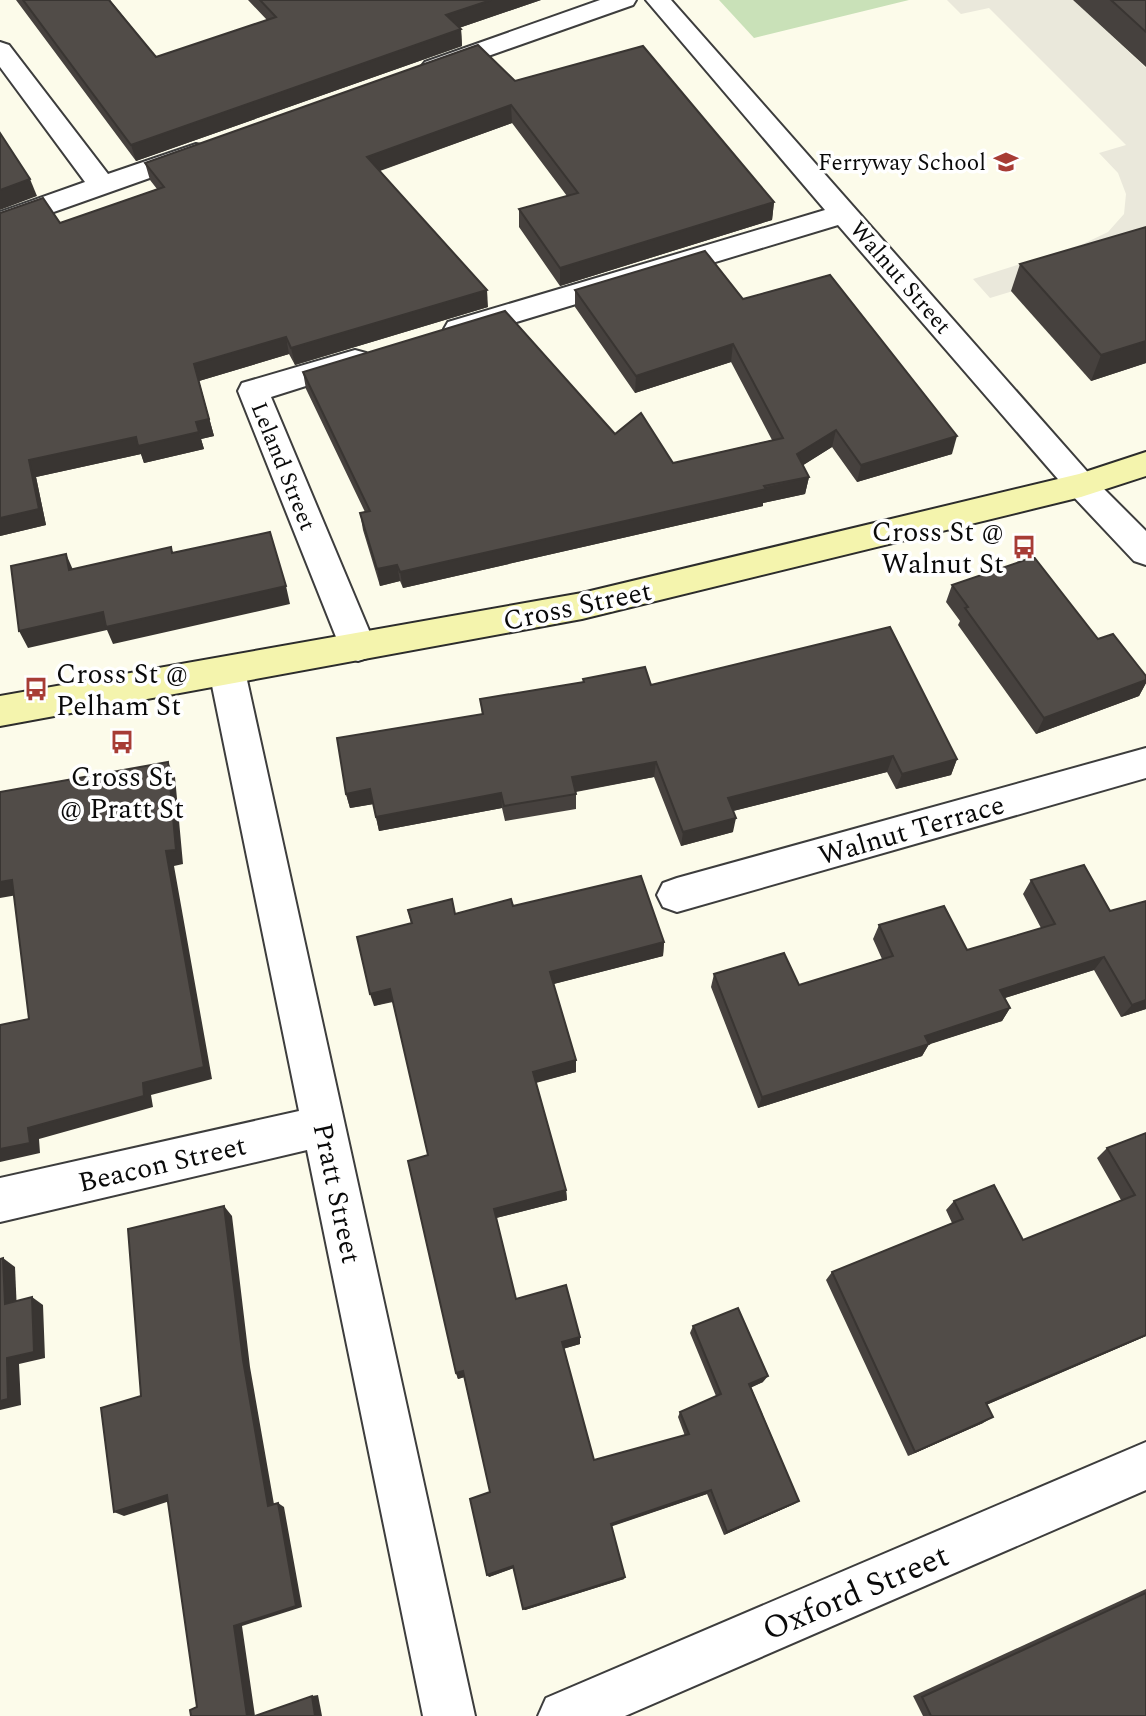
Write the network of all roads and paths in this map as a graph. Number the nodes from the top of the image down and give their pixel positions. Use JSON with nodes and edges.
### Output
{"nodes":[{"id":1,"x":624,"y":0,"type":"edge"},
{"id":2,"x":658,"y":0,"type":"edge"},
{"id":3,"x":0,"y":50,"type":"edge"},
{"id":4,"x":415,"y":74,"type":"edge"},
{"id":5,"x":220,"y":143,"type":"edge"},
{"id":6,"x":102,"y":185,"type":"junction"},
{"id":7,"x":846,"y":213,"type":"junction"},
{"id":8,"x":0,"y":222,"type":"edge"},
{"id":9,"x":438,"y":335,"type":"edge"},
{"id":10,"x":385,"y":351,"type":"edge"},
{"id":11,"x":1146,"y":464,"type":"edge"},
{"id":12,"x":1081,"y":485,"type":"junction"},
{"id":13,"x":1146,"y":552,"type":"edge"},
{"id":14,"x":358,"y":647,"type":"junction"},
{"id":15,"x":227,"y":671,"type":"junction"},
{"id":16,"x":0,"y":710,"type":"edge"},
{"id":17,"x":1146,"y":763,"type":"edge"},
{"id":18,"x":677,"y":895,"type":"dead end"},
{"id":19,"x":323,"y":1126,"type":"junction"},
{"id":20,"x":0,"y":1200,"type":"edge"},
{"id":21,"x":1146,"y":1466,"type":"edge"},
{"id":22,"x":449,"y":1716,"type":"edge"},
{"id":23,"x":564,"y":1716,"type":"edge"}],
"edges":[{"from":1,"to":4,"type":"street"},
{"from":2,"to":7,"type":"street","name":"Walnut Street"},
{"from":3,"to":6,"type":"street"},
{"from":5,"to":6,"type":"street"},
{"from":6,"to":8,"type":"street"},
{"from":7,"to":9,"type":"street"},
{"from":7,"to":12,"type":"street","name":"Walnut Street"},
{"from":10,"to":14,"type":"street","name":"Leland Street"},
{"from":11,"to":12,"type":"street","name":"Cross Street"},
{"from":12,"to":13,"type":"street","name":"Walnut Street"},
{"from":12,"to":14,"type":"street","name":"Cross Street"},
{"from":14,"to":15,"type":"street","name":"Cross Street"},
{"from":15,"to":16,"type":"street","name":"Cross Street"},
{"from":15,"to":19,"type":"street","name":"Pratt Street"},
{"from":17,"to":18,"type":"street","name":"Walnut Terrace"},
{"from":19,"to":20,"type":"street","name":"Beacon Street"},
{"from":19,"to":22,"type":"street","name":"Pratt Street"},
{"from":21,"to":23,"type":"street","name":"Oxford Street"}]}
